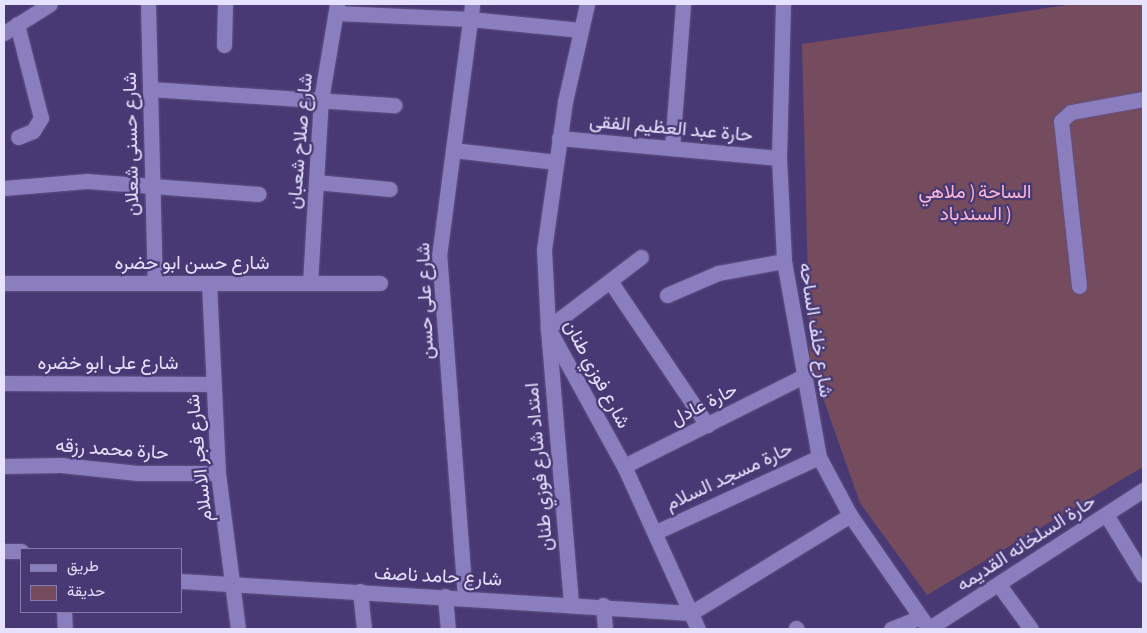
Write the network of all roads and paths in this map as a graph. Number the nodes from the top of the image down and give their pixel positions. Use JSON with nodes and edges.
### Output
{"nodes":[{"id":1,"x":50,"y":4,"type":"edge"},
{"id":2,"x":148,"y":4,"type":"edge"},
{"id":3,"x":225,"y":4,"type":"edge"},
{"id":4,"x":587,"y":4,"type":"edge"},
{"id":5,"x":683,"y":4,"type":"edge"},
{"id":6,"x":783,"y":4,"type":"edge"},
{"id":7,"x":336,"y":8,"type":"edge"},
{"id":8,"x":471,"y":11,"type":"edge"},
{"id":9,"x":17,"y":24,"type":"junction"},
{"id":10,"x":580,"y":30,"type":"junction"},
{"id":11,"x":4,"y":33,"type":"edge"},
{"id":12,"x":224,"y":45,"type":"dead end"},
{"id":13,"x":150,"y":89,"type":"junction"},
{"id":14,"x":1143,"y":99,"type":"edge"},
{"id":15,"x":321,"y":100,"type":"junction"},
{"id":16,"x":394,"y":105,"type":"dead end"},
{"id":17,"x":18,"y":137,"type":"dead end"},
{"id":18,"x":560,"y":138,"type":"junction"},
{"id":19,"x":672,"y":148,"type":"junction"},
{"id":20,"x":453,"y":150,"type":"junction"},
{"id":21,"x":779,"y":158,"type":"junction"},
{"id":22,"x":556,"y":162,"type":"junction"},
{"id":23,"x":316,"y":182,"type":"junction"},
{"id":24,"x":152,"y":186,"type":"junction"},
{"id":25,"x":4,"y":188,"type":"edge"},
{"id":26,"x":390,"y":189,"type":"dead end"},
{"id":27,"x":259,"y":194,"type":"dead end"},
{"id":28,"x":641,"y":256,"type":"dead end"},
{"id":29,"x":784,"y":261,"type":"junction"},
{"id":30,"x":610,"y":280,"type":"junction"},
{"id":31,"x":4,"y":283,"type":"edge"},
{"id":32,"x":155,"y":283,"type":"junction"},
{"id":33,"x":209,"y":283,"type":"junction"},
{"id":34,"x":310,"y":283,"type":"junction"},
{"id":35,"x":380,"y":283,"type":"dead end"},
{"id":36,"x":1079,"y":286,"type":"dead end"},
{"id":37,"x":667,"y":295,"type":"dead end"},
{"id":38,"x":548,"y":328,"type":"junction"},
{"id":39,"x":802,"y":377,"type":"junction"},
{"id":40,"x":4,"y":382,"type":"edge"},
{"id":41,"x":211,"y":384,"type":"junction"},
{"id":42,"x":707,"y":425,"type":"junction"},
{"id":43,"x":819,"y":456,"type":"junction"},
{"id":44,"x":4,"y":466,"type":"edge"},
{"id":45,"x":624,"y":466,"type":"junction"},
{"id":46,"x":218,"y":473,"type":"junction"},
{"id":47,"x":1143,"y":490,"type":"edge"},
{"id":48,"x":850,"y":514,"type":"junction"},
{"id":49,"x":1107,"y":516,"type":"junction"},
{"id":50,"x":656,"y":532,"type":"junction"},
{"id":51,"x":4,"y":551,"type":"edge"},
{"id":52,"x":20,"y":551,"type":"edge"},
{"id":53,"x":1143,"y":575,"type":"edge"},
{"id":54,"x":182,"y":581,"type":"edge"},
{"id":55,"x":235,"y":584,"type":"junction"},
{"id":56,"x":999,"y":585,"type":"junction"},
{"id":57,"x":360,"y":591,"type":"junction"},
{"id":58,"x":445,"y":596,"type":"junction"},
{"id":59,"x":465,"y":598,"type":"junction"},
{"id":60,"x":571,"y":603,"type":"junction"},
{"id":61,"x":602,"y":605,"type":"junction"},
{"id":62,"x":64,"y":613,"type":"edge"},
{"id":63,"x":691,"y":613,"type":"junction"},
{"id":64,"x":926,"y":625,"type":"edge"},
{"id":65,"x":65,"y":629,"type":"edge"},
{"id":66,"x":238,"y":629,"type":"edge"},
{"id":67,"x":364,"y":629,"type":"edge"},
{"id":68,"x":448,"y":629,"type":"edge"},
{"id":69,"x":605,"y":629,"type":"edge"},
{"id":70,"x":698,"y":629,"type":"edge"},
{"id":71,"x":891,"y":629,"type":"edge"},
{"id":72,"x":1031,"y":629,"type":"edge"}],
"edges":[{"from":1,"to":9,"type":"street"},
{"from":2,"to":13,"type":"street","name":"شارع حسنى شعلان"},
{"from":3,"to":12,"type":"street"},
{"from":4,"to":10,"type":"street","name":"شارع فوزي طنان"},
{"from":5,"to":19,"type":"street"},
{"from":6,"to":21,"type":"street","name":"شارع خلف الساحه"},
{"from":7,"to":8,"type":"street"},
{"from":7,"to":15,"type":"street","name":"شارع صلاح شعبان"},
{"from":8,"to":10,"type":"street"},
{"from":8,"to":20,"type":"street","name":"شارع على حسن"},
{"from":9,"to":11,"type":"street"},
{"from":9,"to":17,"type":"street"},
{"from":10,"to":18,"type":"street","name":"شارع فوزي طنان"},
{"from":13,"to":15,"type":"street"},
{"from":13,"to":24,"type":"street","name":"شارع حسنى شعلان"},
{"from":14,"to":36,"type":"street"},
{"from":15,"to":16,"type":"street"},
{"from":15,"to":23,"type":"street","name":"شارع صلاح شعبان"},
{"from":18,"to":19,"type":"street","name":"حارة عبد العظيم الفقى"},
{"from":18,"to":22,"type":"street","name":"شارع فوزي طنان"},
{"from":19,"to":21,"type":"street","name":"حارة عبد العظيم الفقى"},
{"from":20,"to":22,"type":"street"},
{"from":20,"to":59,"type":"street","name":"شارع على حسن"},
{"from":21,"to":29,"type":"street","name":"شارع خلف الساحه"},
{"from":22,"to":38,"type":"street","name":"شارع فوزي طنان"},
{"from":23,"to":26,"type":"street"},
{"from":23,"to":34,"type":"street","name":"شارع صلاح شعبان"},
{"from":24,"to":25,"type":"street"},
{"from":24,"to":27,"type":"street"},
{"from":24,"to":32,"type":"street","name":"شارع حسنى شعلان"},
{"from":28,"to":30,"type":"street"},
{"from":29,"to":37,"type":"street"},
{"from":29,"to":39,"type":"street","name":"شارع خلف الساحه"},
{"from":30,"to":38,"type":"street"},
{"from":30,"to":42,"type":"street"},
{"from":31,"to":32,"type":"street","name":"شارع حسن ابو حضره"},
{"from":32,"to":33,"type":"street","name":"شارع حسن ابو حضره"},
{"from":33,"to":34,"type":"street","name":"شارع حسن ابو حضره"},
{"from":33,"to":41,"type":"street","name":"شارع فجر الاسلام"},
{"from":34,"to":35,"type":"street","name":"شارع حسن ابو حضره"},
{"from":38,"to":45,"type":"street","name":"شارع فوزي طنان"},
{"from":38,"to":60,"type":"street","name":"امتداد شارع فوزي طنان"},
{"from":39,"to":42,"type":"street","name":"حارة عادل"},
{"from":39,"to":43,"type":"street","name":"شارع خلف الساحه"},
{"from":40,"to":41,"type":"street","name":"شارع على ابو خضره"},
{"from":41,"to":46,"type":"street","name":"شارع فجر الاسلام"},
{"from":42,"to":45,"type":"street","name":"حارة عادل"},
{"from":43,"to":48,"type":"street","name":"شارع خلف الساحه"},
{"from":43,"to":50,"type":"street","name":"حارة مسجد السلام"},
{"from":44,"to":46,"type":"street","name":"حارة محمد رزقه"},
{"from":45,"to":50,"type":"street","name":"شارع فوزي طنان"},
{"from":46,"to":55,"type":"street","name":"شارع فجر الاسلام"},
{"from":47,"to":49,"type":"street","name":"حارة السلخانه القديمه"},
{"from":48,"to":63,"type":"street"},
{"from":48,"to":64,"type":"street","name":"شارع خلف الساحه"},
{"from":49,"to":53,"type":"street"},
{"from":49,"to":56,"type":"street","name":"حارة السلخانه القديمه"},
{"from":50,"to":63,"type":"street","name":"شارع فوزي طنان"},
{"from":51,"to":52,"type":"street"},
{"from":54,"to":55,"type":"street","name":"شارع حامد ناصف"},
{"from":55,"to":57,"type":"street","name":"شارع حامد ناصف"},
{"from":55,"to":66,"type":"street","name":"شارع فجر الاسلام"},
{"from":56,"to":64,"type":"street","name":"حارة السلخانه القديمه"},
{"from":56,"to":72,"type":"street"},
{"from":57,"to":58,"type":"street","name":"شارع حامد ناصف"},
{"from":57,"to":67,"type":"street"},
{"from":58,"to":59,"type":"street","name":"شارع حامد ناصف"},
{"from":58,"to":68,"type":"street"},
{"from":59,"to":60,"type":"street","name":"شارع حامد ناصف"},
{"from":60,"to":61,"type":"street","name":"شارع حامد ناصف"},
{"from":61,"to":63,"type":"street","name":"شارع حامد ناصف"},
{"from":61,"to":69,"type":"street"},
{"from":62,"to":65,"type":"street"},
{"from":63,"to":70,"type":"street","name":"شارع فوزي طنان"},
{"from":64,"to":71,"type":"street","name":"حارة السلخانه القديمه"}]}
